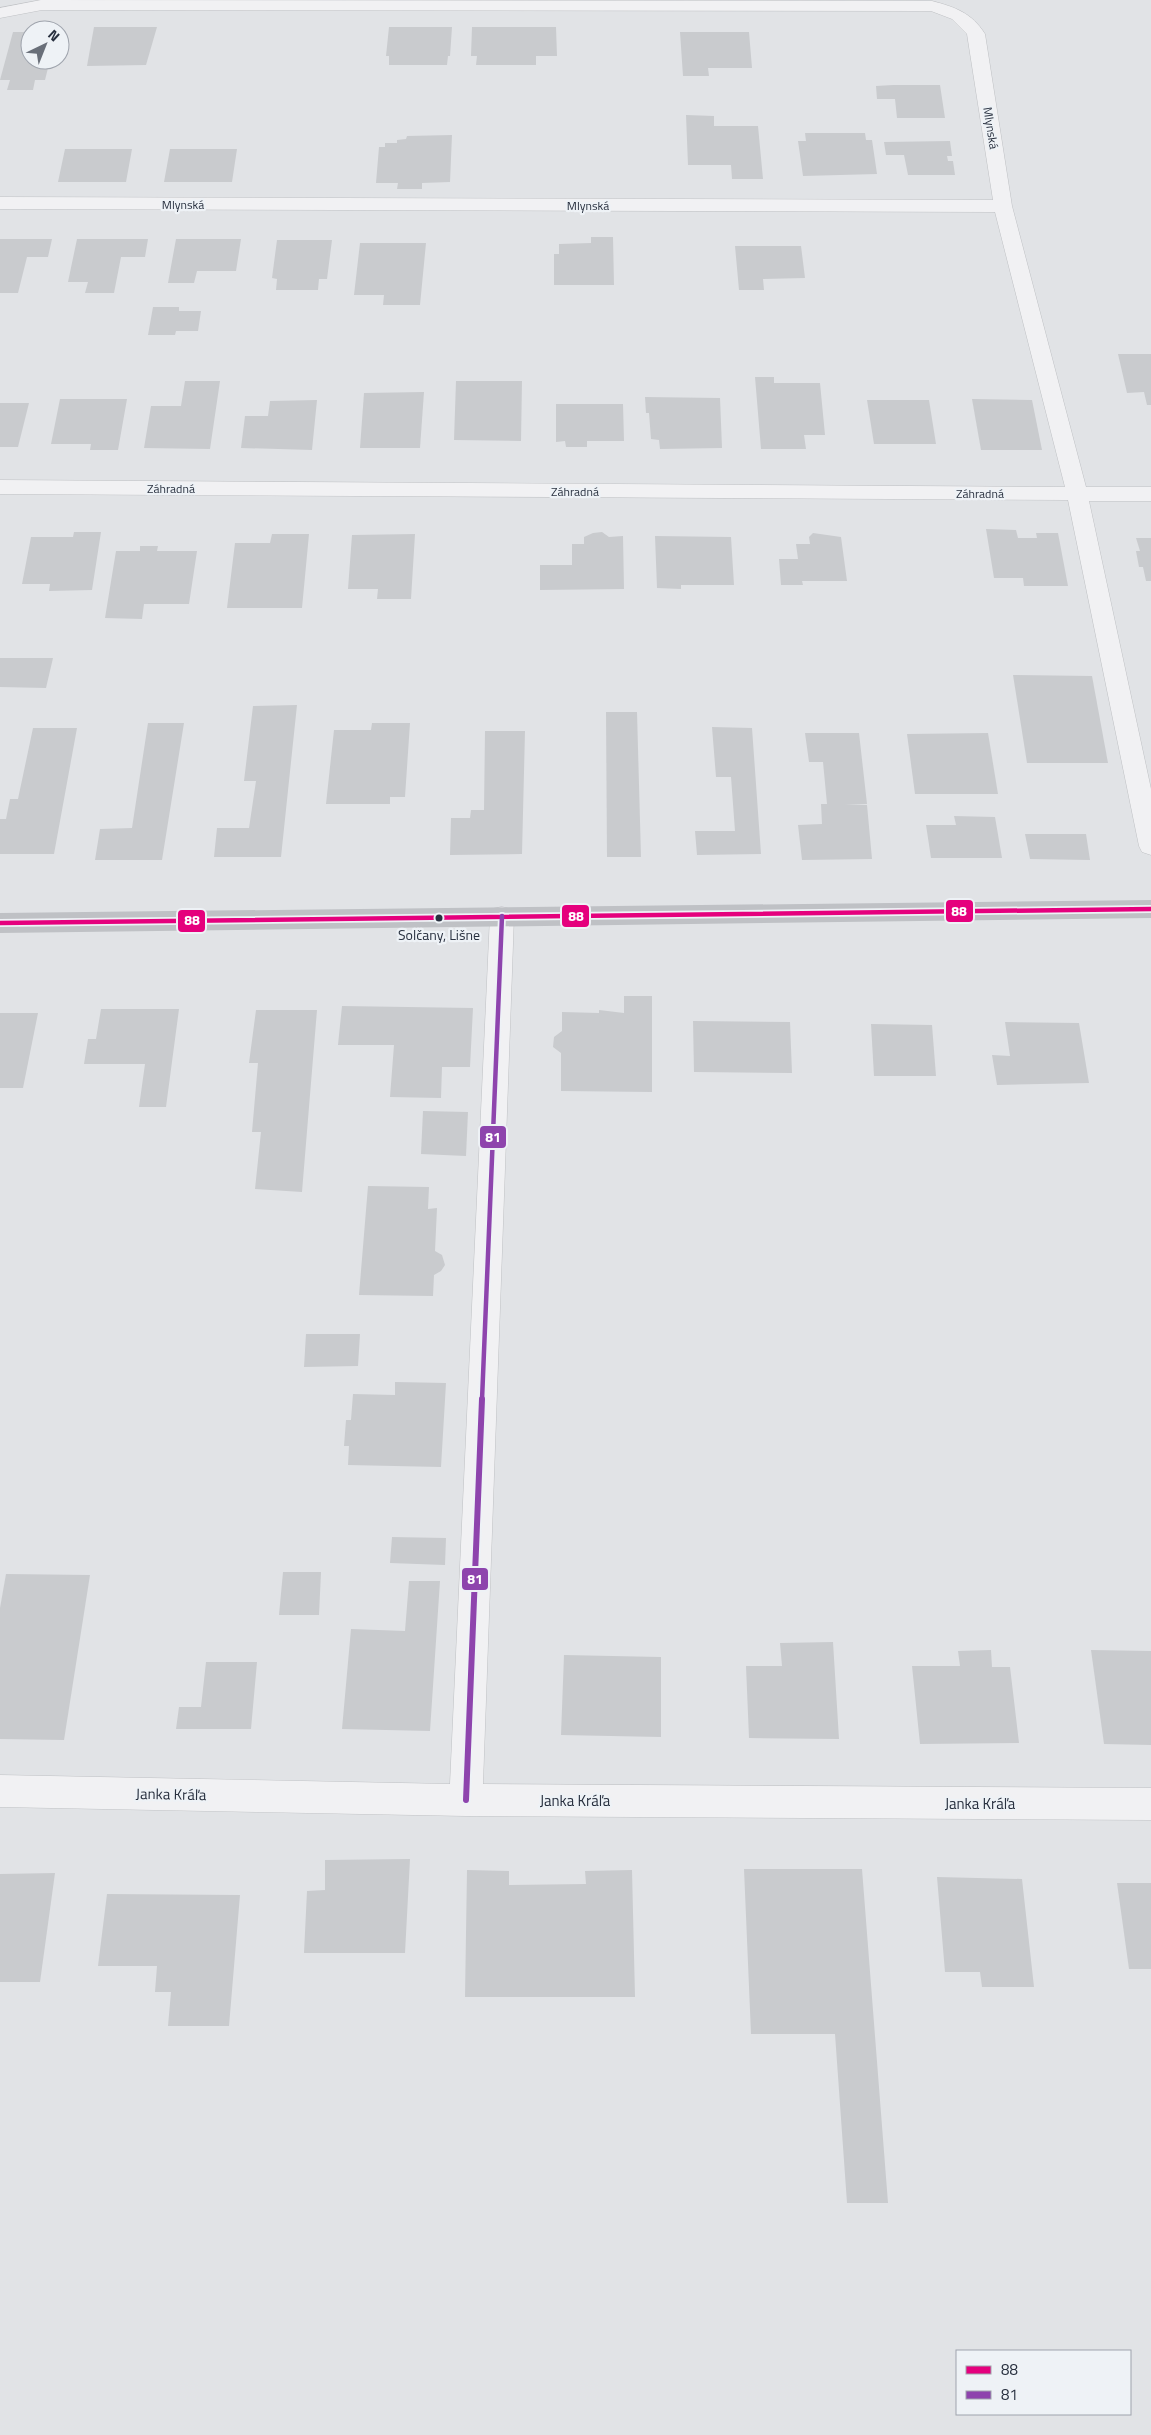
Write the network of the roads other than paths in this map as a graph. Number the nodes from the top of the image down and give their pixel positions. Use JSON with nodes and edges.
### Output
{"nodes":[{"id":1,"x":0,"y":13,"type":"edge"},
{"id":2,"x":0,"y":203,"type":"edge"},
{"id":3,"x":1003,"y":206,"type":"junction"},
{"id":4,"x":0,"y":486,"type":"edge"},
{"id":5,"x":1077,"y":494,"type":"junction"},
{"id":6,"x":1151,"y":494,"type":"edge"},
{"id":7,"x":1151,"y":846,"type":"edge"},
{"id":8,"x":1151,"y":909,"type":"edge"},
{"id":9,"x":502,"y":916,"type":"junction"},
{"id":10,"x":0,"y":923,"type":"edge"},
{"id":11,"x":0,"y":1791,"type":"edge"},
{"id":12,"x":466,"y":1800,"type":"junction"},
{"id":13,"x":1151,"y":1804,"type":"edge"}],
"edges":[{"from":1,"to":3,"type":"street","name":"Mlynská"},
{"from":2,"to":3,"type":"street","name":"Mlynská"},
{"from":3,"to":5,"type":"street"},
{"from":4,"to":5,"type":"street","name":"Záhradná"},
{"from":5,"to":6,"type":"street","name":"Záhradná"},
{"from":5,"to":7,"type":"street"},
{"from":8,"to":9,"type":"main road"},
{"from":9,"to":10,"type":"main road"},
{"from":9,"to":12,"type":"street"},
{"from":11,"to":12,"type":"street","name":"Janka Kráľa"},
{"from":12,"to":13,"type":"street","name":"Janka Kráľa"}]}
